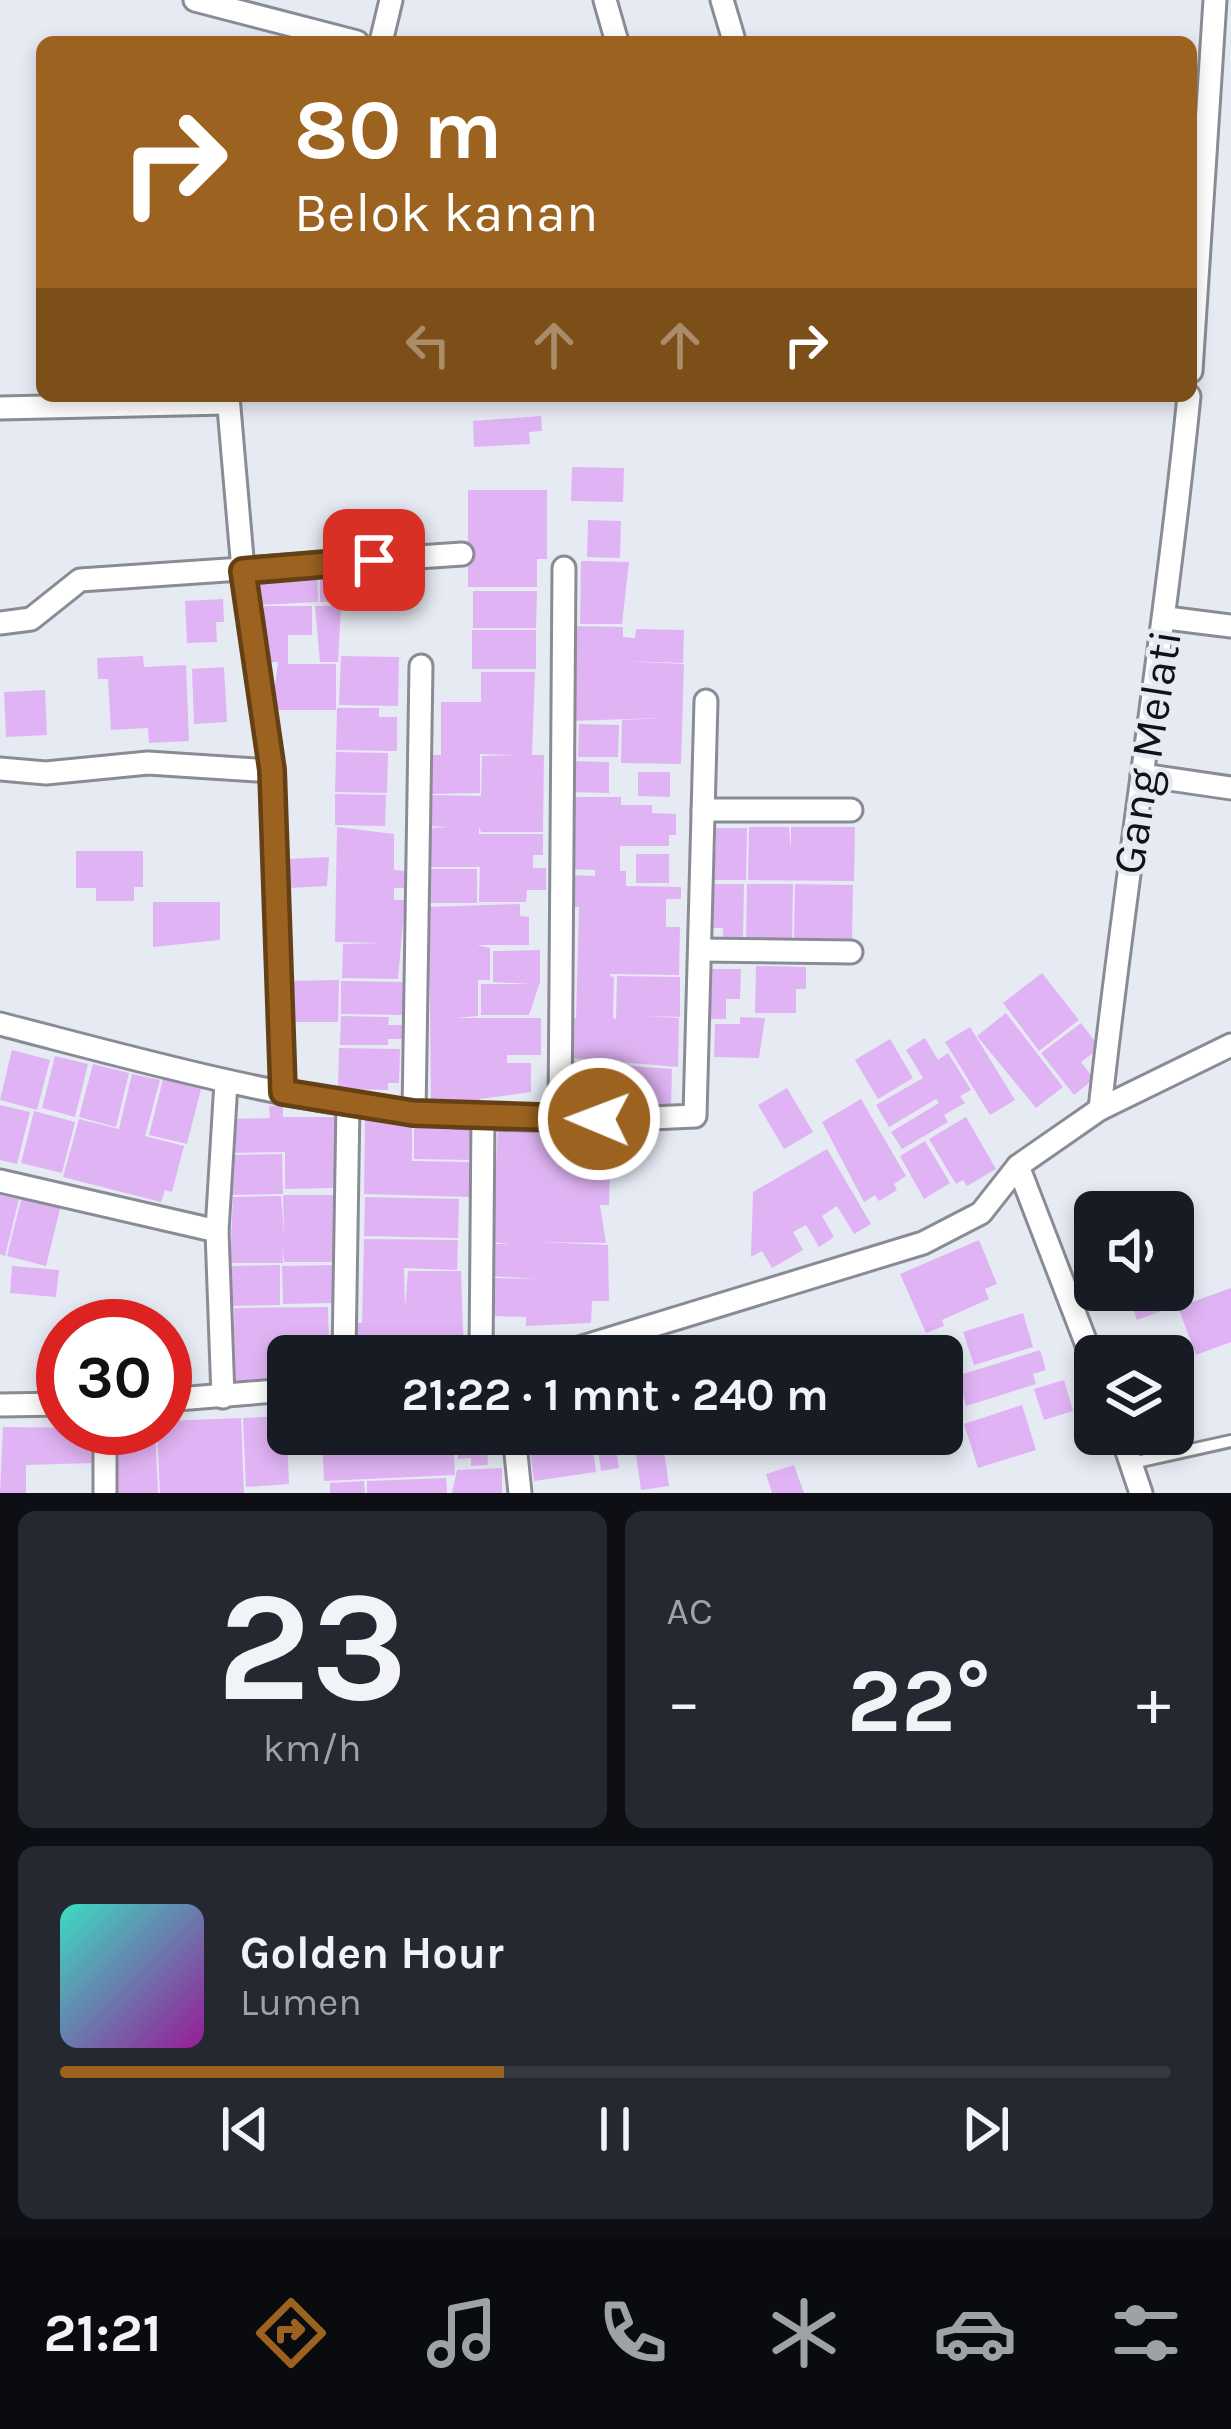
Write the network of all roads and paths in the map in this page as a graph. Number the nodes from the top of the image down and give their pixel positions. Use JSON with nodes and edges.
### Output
{"nodes":[{"id":1,"x":195,"y":0,"type":"edge"},
{"id":2,"x":392,"y":0,"type":"edge"},
{"id":3,"x":605,"y":0,"type":"edge"},
{"id":4,"x":722,"y":0,"type":"edge"},
{"id":5,"x":1215,"y":0,"type":"edge"},
{"id":6,"x":334,"y":36,"type":"edge"},
{"id":7,"x":383,"y":36,"type":"edge"},
{"id":8,"x":615,"y":36,"type":"edge"},
{"id":9,"x":734,"y":36,"type":"edge"},
{"id":10,"x":1220,"y":100,"type":"edge"},
{"id":11,"x":1197,"y":217,"type":"edge"},
{"id":12,"x":151,"y":402,"type":"edge"},
{"id":13,"x":227,"y":402,"type":"edge"},
{"id":14,"x":1188,"y":402,"type":"edge"},
{"id":15,"x":0,"y":408,"type":"edge"},
{"id":16,"x":461,"y":554,"type":"dead end"},
{"id":17,"x":564,"y":568,"type":"dead end"},
{"id":18,"x":243,"y":571,"type":"junction"},
{"id":19,"x":1167,"y":618,"type":"junction"},
{"id":20,"x":0,"y":623,"type":"edge"},
{"id":21,"x":1231,"y":626,"type":"edge"},
{"id":22,"x":421,"y":666,"type":"dead end"},
{"id":23,"x":706,"y":701,"type":"dead end"},
{"id":24,"x":0,"y":769,"type":"edge"},
{"id":25,"x":272,"y":770,"type":"junction"},
{"id":26,"x":1142,"y":775,"type":"junction"},
{"id":27,"x":1231,"y":788,"type":"edge"},
{"id":28,"x":851,"y":809,"type":"dead end"},
{"id":29,"x":704,"y":810,"type":"junction"},
{"id":30,"x":700,"y":950,"type":"junction"},
{"id":31,"x":851,"y":952,"type":"dead end"},
{"id":32,"x":0,"y":1024,"type":"edge"},
{"id":33,"x":1231,"y":1045,"type":"edge"},
{"id":34,"x":226,"y":1082,"type":"junction"},
{"id":35,"x":283,"y":1092,"type":"junction"},
{"id":36,"x":348,"y":1103,"type":"junction"},
{"id":37,"x":1100,"y":1108,"type":"junction"},
{"id":38,"x":413,"y":1113,"type":"junction"},
{"id":39,"x":483,"y":1116,"type":"junction"},
{"id":40,"x":560,"y":1119,"type":"junction"},
{"id":41,"x":1018,"y":1166,"type":"junction"},
{"id":42,"x":0,"y":1180,"type":"edge"},
{"id":43,"x":217,"y":1231,"type":"junction"},
{"id":44,"x":344,"y":1335,"type":"edge"},
{"id":45,"x":481,"y":1335,"type":"edge"},
{"id":46,"x":622,"y":1335,"type":"edge"},
{"id":47,"x":1083,"y":1335,"type":"edge"},
{"id":48,"x":267,"y":1392,"type":"edge"},
{"id":49,"x":223,"y":1397,"type":"junction"},
{"id":50,"x":192,"y":1399,"type":"edge"},
{"id":51,"x":36,"y":1404,"type":"edge"},
{"id":52,"x":0,"y":1405,"type":"edge"},
{"id":53,"x":1231,"y":1441,"type":"edge"},
{"id":54,"x":106,"y":1455,"type":"edge"},
{"id":55,"x":516,"y":1455,"type":"edge"},
{"id":56,"x":1129,"y":1455,"type":"edge"},
{"id":57,"x":1132,"y":1462,"type":"junction"},
{"id":58,"x":105,"y":1493,"type":"edge"},
{"id":59,"x":520,"y":1493,"type":"edge"},
{"id":60,"x":1141,"y":1493,"type":"edge"}],
"edges":[{"from":1,"to":6,"type":"street"},
{"from":2,"to":7,"type":"street"},
{"from":3,"to":8,"type":"street"},
{"from":4,"to":9,"type":"street"},
{"from":5,"to":10,"type":"street"},
{"from":10,"to":11,"type":"street"},
{"from":12,"to":15,"type":"street"},
{"from":13,"to":18,"type":"street"},
{"from":14,"to":19,"type":"street","name":"Gang Melati"},
{"from":16,"to":18,"type":"street"},
{"from":17,"to":40,"type":"street"},
{"from":18,"to":20,"type":"street"},
{"from":18,"to":25,"type":"street"},
{"from":19,"to":21,"type":"street"},
{"from":19,"to":26,"type":"street","name":"Gang Melati"},
{"from":22,"to":38,"type":"street"},
{"from":23,"to":29,"type":"street"},
{"from":24,"to":25,"type":"street"},
{"from":25,"to":35,"type":"street"},
{"from":26,"to":27,"type":"street"},
{"from":26,"to":37,"type":"street","name":"Gang Melati"},
{"from":28,"to":29,"type":"street"},
{"from":29,"to":30,"type":"street"},
{"from":30,"to":31,"type":"street"},
{"from":30,"to":40,"type":"street"},
{"from":32,"to":34,"type":"street"},
{"from":33,"to":37,"type":"street"},
{"from":34,"to":35,"type":"street"},
{"from":34,"to":43,"type":"street"},
{"from":35,"to":36,"type":"street"},
{"from":36,"to":38,"type":"street"},
{"from":36,"to":44,"type":"street"},
{"from":37,"to":41,"type":"street"},
{"from":38,"to":39,"type":"street"},
{"from":39,"to":40,"type":"street"},
{"from":39,"to":45,"type":"street"},
{"from":41,"to":46,"type":"street"},
{"from":41,"to":47,"type":"street"},
{"from":42,"to":43,"type":"street"},
{"from":43,"to":49,"type":"street"},
{"from":48,"to":49,"type":"street"},
{"from":49,"to":50,"type":"street"},
{"from":51,"to":52,"type":"street"},
{"from":53,"to":57,"type":"lane"},
{"from":54,"to":58,"type":"street"},
{"from":55,"to":59,"type":"street"},
{"from":56,"to":57,"type":"street"},
{"from":57,"to":60,"type":"street"}]}
